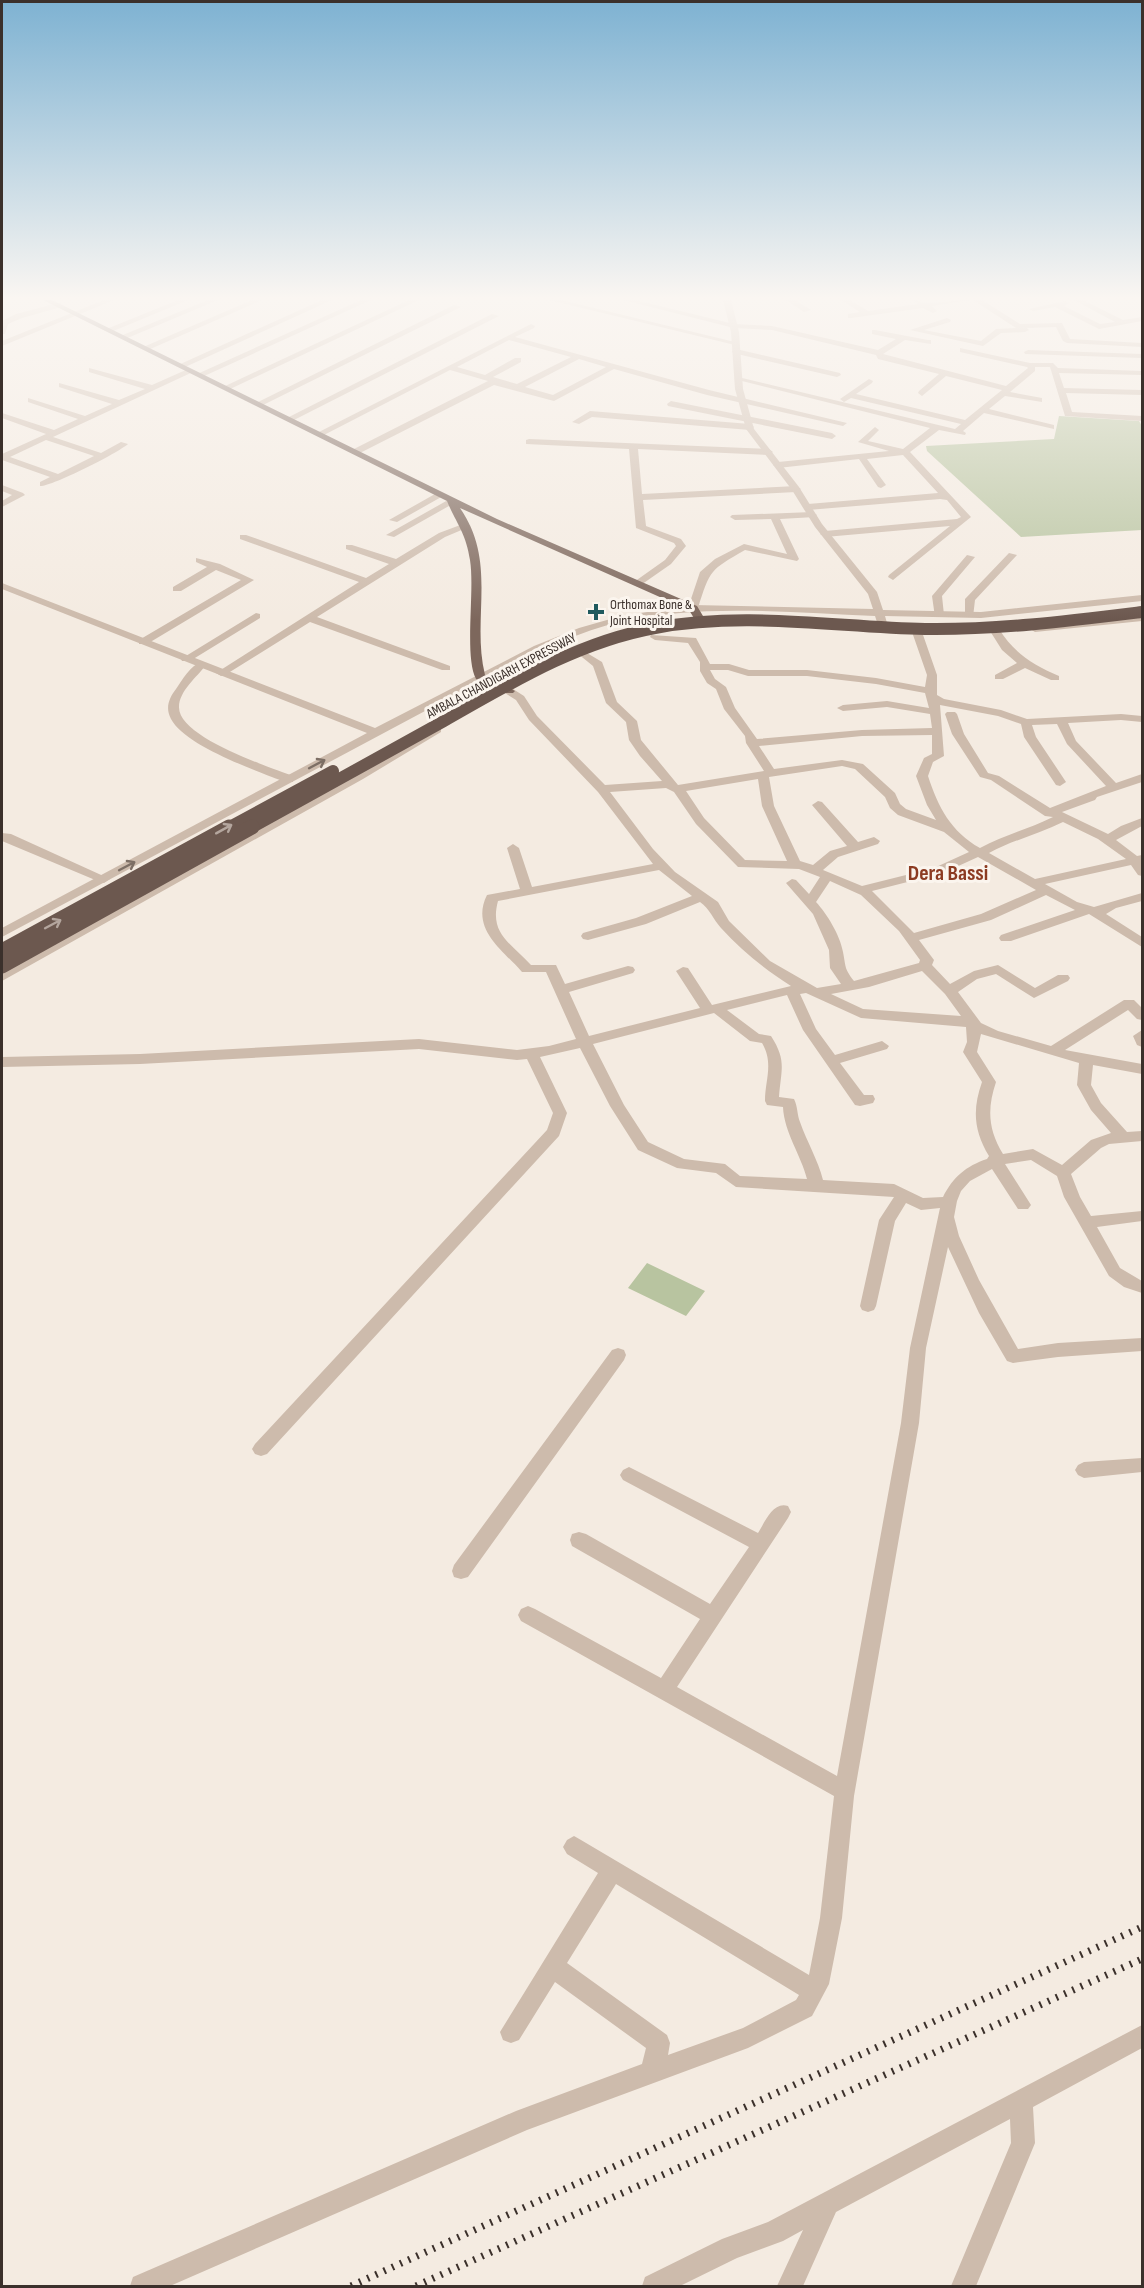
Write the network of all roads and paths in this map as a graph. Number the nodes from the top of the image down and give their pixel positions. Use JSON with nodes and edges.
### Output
{"nodes":[{"id":1,"x":52,"y":407,"type":"edge"},
{"id":2,"x":111,"y":407,"type":"edge"},
{"id":3,"x":264,"y":407,"type":"edge"},
{"id":4,"x":313,"y":407,"type":"edge"},
{"id":5,"x":373,"y":407,"type":"edge"},
{"id":6,"x":440,"y":407,"type":"edge"},
{"id":7,"x":687,"y":407,"type":"edge"},
{"id":8,"x":743,"y":407,"type":"edge"},
{"id":9,"x":771,"y":407,"type":"edge"},
{"id":10,"x":848,"y":407,"type":"edge"},
{"id":11,"x":898,"y":407,"type":"edge"},
{"id":12,"x":948,"y":407,"type":"edge"},
{"id":13,"x":987,"y":407,"type":"edge"},
{"id":14,"x":1066,"y":407,"type":"edge"},
{"id":15,"x":980,"y":413,"type":"junction"},
{"id":16,"x":2,"y":415,"type":"edge"},
{"id":17,"x":746,"y":417,"type":"junction"},
{"id":18,"x":86,"y":418,"type":"junction"},
{"id":19,"x":289,"y":419,"type":"junction"},
{"id":20,"x":1143,"y":419,"type":"edge"},
{"id":21,"x":576,"y":422,"type":"dead end"},
{"id":22,"x":843,"y":423,"type":"dead end"},
{"id":23,"x":968,"y":423,"type":"junction"},
{"id":24,"x":1051,"y":426,"type":"dead end"},
{"id":25,"x":750,"y":427,"type":"junction"},
{"id":26,"x":937,"y":427,"type":"junction"},
{"id":27,"x":875,"y":430,"type":"dead end"},
{"id":28,"x":319,"y":434,"type":"junction"},
{"id":29,"x":49,"y":435,"type":"junction"},
{"id":30,"x":832,"y":436,"type":"dead end"},
{"id":31,"x":529,"y":442,"type":"dead end"},
{"id":32,"x":124,"y":444,"type":"dead end"},
{"id":33,"x":633,"y":446,"type":"junction"},
{"id":34,"x":355,"y":452,"type":"junction"},
{"id":35,"x":769,"y":452,"type":"junction"},
{"id":36,"x":905,"y":452,"type":"junction"},
{"id":37,"x":4,"y":454,"type":"edge"},
{"id":38,"x":102,"y":456,"type":"junction"},
{"id":39,"x":862,"y":458,"type":"junction"},
{"id":40,"x":778,"y":465,"type":"junction"},
{"id":41,"x":58,"y":477,"type":"junction"},
{"id":42,"x":43,"y":484,"type":"dead end"},
{"id":43,"x":881,"y":485,"type":"dead end"},
{"id":44,"x":2,"y":488,"type":"edge"},
{"id":45,"x":796,"y":489,"type":"junction"},
{"id":46,"x":638,"y":497,"type":"junction"},
{"id":47,"x":947,"y":497,"type":"junction"},
{"id":48,"x":447,"y":498,"type":"junction"},
{"id":49,"x":2,"y":504,"type":"edge"},
{"id":50,"x":810,"y":511,"type":"junction"},
{"id":51,"x":774,"y":516,"type":"junction"},
{"id":52,"x":735,"y":517,"type":"dead end"},
{"id":53,"x":394,"y":520,"type":"dead end"},
{"id":54,"x":960,"y":522,"type":"junction"},
{"id":55,"x":466,"y":526,"type":"junction"},
{"id":56,"x":825,"y":534,"type":"junction"},
{"id":57,"x":391,"y":535,"type":"dead end"},
{"id":58,"x":243,"y":537,"type":"dead end"},
{"id":59,"x":349,"y":547,"type":"dead end"},
{"id":60,"x":1012,"y":555,"type":"dead end"},
{"id":61,"x":970,"y":557,"type":"dead end"},
{"id":62,"x":199,"y":560,"type":"dead end"},
{"id":63,"x":397,"y":564,"type":"junction"},
{"id":64,"x":216,"y":566,"type":"junction"},
{"id":65,"x":893,"y":577,"type":"dead end"},
{"id":66,"x":368,"y":582,"type":"junction"},
{"id":67,"x":638,"y":584,"type":"junction"},
{"id":68,"x":2,"y":586,"type":"edge"},
{"id":69,"x":177,"y":589,"type":"dead end"},
{"id":70,"x":1143,"y":598,"type":"edge"},
{"id":71,"x":1143,"y":605,"type":"edge"},
{"id":72,"x":693,"y":608,"type":"junction"},
{"id":73,"x":1143,"y":612,"type":"edge"},
{"id":74,"x":880,"y":613,"type":"junction"},
{"id":75,"x":939,"y":615,"type":"junction"},
{"id":76,"x":969,"y":615,"type":"junction"},
{"id":77,"x":256,"y":616,"type":"dead end"},
{"id":78,"x":309,"y":618,"type":"junction"},
{"id":79,"x":1143,"y":618,"type":"edge"},
{"id":80,"x":704,"y":626,"type":"junction"},
{"id":81,"x":884,"y":631,"type":"junction"},
{"id":82,"x":917,"y":632,"type":"junction"},
{"id":83,"x":995,"y":632,"type":"junction"},
{"id":84,"x":655,"y":638,"type":"dead end"},
{"id":85,"x":143,"y":642,"type":"junction"},
{"id":86,"x":582,"y":653,"type":"junction"},
{"id":87,"x":186,"y":659,"type":"junction"},
{"id":88,"x":1025,"y":663,"type":"junction"},
{"id":89,"x":201,"y":665,"type":"junction"},
{"id":90,"x":446,"y":668,"type":"dead end"},
{"id":91,"x":705,"y":668,"type":"junction"},
{"id":92,"x":221,"y":673,"type":"junction"},
{"id":93,"x":480,"y":677,"type":"junction"},
{"id":94,"x":999,"y":677,"type":"dead end"},
{"id":95,"x":1055,"y":678,"type":"dead end"},
{"id":96,"x":509,"y":691,"type":"junction"},
{"id":97,"x":932,"y":695,"type":"junction"},
{"id":98,"x":843,"y":708,"type":"dead end"},
{"id":99,"x":936,"y":712,"type":"junction"},
{"id":100,"x":411,"y":714,"type":"junction"},
{"id":101,"x":951,"y":714,"type":"dead end"},
{"id":102,"x":1143,"y":719,"type":"edge"},
{"id":103,"x":1061,"y":720,"type":"junction"},
{"id":104,"x":1026,"y":722,"type":"junction"},
{"id":105,"x":439,"y":729,"type":"junction"},
{"id":106,"x":938,"y":731,"type":"junction"},
{"id":107,"x":377,"y":732,"type":"junction"},
{"id":108,"x":752,"y":743,"type":"junction"},
{"id":109,"x":767,"y":774,"type":"junction"},
{"id":110,"x":1143,"y":778,"type":"edge"},
{"id":111,"x":289,"y":779,"type":"junction"},
{"id":112,"x":1060,"y":782,"type":"dead end"},
{"id":113,"x":674,"y":787,"type":"junction"},
{"id":114,"x":1114,"y":787,"type":"junction"},
{"id":115,"x":602,"y":789,"type":"junction"},
{"id":116,"x":818,"y":805,"type":"dead end"},
{"id":117,"x":1058,"y":814,"type":"junction"},
{"id":118,"x":1143,"y":822,"type":"edge"},
{"id":119,"x":948,"y":829,"type":"junction"},
{"id":120,"x":2,"y":837,"type":"edge"},
{"id":121,"x":1107,"y":840,"type":"junction"},
{"id":122,"x":874,"y":841,"type":"dead end"},
{"id":123,"x":855,"y":847,"type":"junction"},
{"id":124,"x":513,"y":848,"type":"dead end"},
{"id":125,"x":979,"y":853,"type":"junction"},
{"id":126,"x":795,"y":864,"type":"junction"},
{"id":127,"x":1141,"y":864,"type":"edge"},
{"id":128,"x":662,"y":866,"type":"junction"},
{"id":129,"x":821,"y":873,"type":"junction"},
{"id":130,"x":104,"y":879,"type":"junction"},
{"id":131,"x":792,"y":883,"type":"dead end"},
{"id":132,"x":1034,"y":883,"type":"junction"},
{"id":133,"x":860,"y":890,"type":"junction"},
{"id":134,"x":1047,"y":890,"type":"junction"},
{"id":135,"x":527,"y":891,"type":"junction"},
{"id":136,"x":701,"y":897,"type":"junction"},
{"id":137,"x":1143,"y":897,"type":"edge"},
{"id":138,"x":809,"y":903,"type":"junction"},
{"id":139,"x":1090,"y":910,"type":"junction"},
{"id":140,"x":2,"y":933,"type":"edge"},
{"id":141,"x":588,"y":936,"type":"dead end"},
{"id":142,"x":911,"y":938,"type":"junction"},
{"id":143,"x":1006,"y":938,"type":"dead end"},
{"id":144,"x":1143,"y":943,"type":"edge"},
{"id":145,"x":2,"y":951,"type":"edge"},
{"id":146,"x":2,"y":966,"type":"edge"},
{"id":147,"x":925,"y":966,"type":"junction"},
{"id":148,"x":628,"y":970,"type":"dead end"},
{"id":149,"x":683,"y":971,"type":"dead end"},
{"id":150,"x":2,"y":977,"type":"edge"},
{"id":151,"x":1064,"y":978,"type":"dead end"},
{"id":152,"x":850,"y":986,"type":"junction"},
{"id":153,"x":560,"y":990,"type":"junction"},
{"id":154,"x":804,"y":991,"type":"junction"},
{"id":155,"x":950,"y":991,"type":"junction"},
{"id":156,"x":712,"y":1009,"type":"junction"},
{"id":157,"x":1143,"y":1016,"type":"edge"},
{"id":158,"x":974,"y":1025,"type":"junction"},
{"id":159,"x":1143,"y":1035,"type":"edge"},
{"id":160,"x":584,"y":1041,"type":"junction"},
{"id":161,"x":1143,"y":1042,"type":"edge"},
{"id":162,"x":882,"y":1046,"type":"dead end"},
{"id":163,"x":1053,"y":1051,"type":"junction"},
{"id":164,"x":531,"y":1053,"type":"junction"},
{"id":165,"x":832,"y":1060,"type":"junction"},
{"id":166,"x":1086,"y":1060,"type":"junction"},
{"id":167,"x":2,"y":1062,"type":"edge"},
{"id":168,"x":1143,"y":1069,"type":"edge"},
{"id":169,"x":868,"y":1099,"type":"dead end"},
{"id":170,"x":1143,"y":1136,"type":"edge"},
{"id":171,"x":1124,"y":1139,"type":"junction"},
{"id":172,"x":996,"y":1159,"type":"junction"},
{"id":173,"x":1063,"y":1173,"type":"junction"},
{"id":174,"x":816,"y":1186,"type":"junction"},
{"id":175,"x":903,"y":1195,"type":"junction"},
{"id":176,"x":1023,"y":1206,"type":"dead end"},
{"id":177,"x":947,"y":1210,"type":"junction"},
{"id":178,"x":1140,"y":1216,"type":"dead end"},
{"id":179,"x":1086,"y":1222,"type":"junction"},
{"id":180,"x":1143,"y":1287,"type":"edge"},
{"id":181,"x":868,"y":1306,"type":"dead end"},
{"id":182,"x":1143,"y":1346,"type":"edge"},
{"id":183,"x":618,"y":1355,"type":"dead end"},
{"id":184,"x":261,"y":1449,"type":"dead end"},
{"id":185,"x":1143,"y":1465,"type":"edge"},
{"id":186,"x":1084,"y":1470,"type":"dead end"},
{"id":187,"x":629,"y":1475,"type":"dead end"},
{"id":188,"x":782,"y":1512,"type":"dead end"},
{"id":189,"x":579,"y":1540,"type":"dead end"},
{"id":190,"x":761,"y":1544,"type":"junction"},
{"id":191,"x":460,"y":1571,"type":"dead end"},
{"id":192,"x":528,"y":1615,"type":"dead end"},
{"id":193,"x":713,"y":1616,"type":"junction"},
{"id":194,"x":664,"y":1690,"type":"junction"},
{"id":195,"x":845,"y":1791,"type":"junction"},
{"id":196,"x":574,"y":1846,"type":"dead end"},
{"id":197,"x":612,"y":1870,"type":"junction"},
{"id":198,"x":552,"y":1966,"type":"junction"},
{"id":199,"x":814,"y":1991,"type":"junction"},
{"id":200,"x":511,"y":2032,"type":"dead end"},
{"id":201,"x":1143,"y":2036,"type":"edge"},
{"id":202,"x":652,"y":2073,"type":"junction"},
{"id":203,"x":1021,"y":2100,"type":"junction"},
{"id":204,"x":828,"y":2203,"type":"junction"},
{"id":205,"x":142,"y":2286,"type":"edge"},
{"id":206,"x":654,"y":2286,"type":"edge"},
{"id":207,"x":790,"y":2286,"type":"edge"},
{"id":208,"x":964,"y":2286,"type":"edge"}],
"edges":[{"from":1,"to":18,"type":"street"},
{"from":2,"to":18,"type":"street"},
{"from":3,"to":19,"type":"main road"},
{"from":4,"to":19,"type":"street"},
{"from":5,"to":28,"type":"street"},
{"from":6,"to":34,"type":"street"},
{"from":7,"to":17,"type":"street"},
{"from":8,"to":17,"type":"street"},
{"from":9,"to":22,"type":"street"},
{"from":10,"to":26,"type":"street"},
{"from":11,"to":23,"type":"street"},
{"from":12,"to":15,"type":"street"},
{"from":13,"to":15,"type":"street"},
{"from":14,"to":20,"type":"street"},
{"from":15,"to":23,"type":"street"},
{"from":15,"to":24,"type":"street"},
{"from":16,"to":29,"type":"street"},
{"from":17,"to":25,"type":"street"},
{"from":17,"to":30,"type":"street"},
{"from":18,"to":29,"type":"street"},
{"from":19,"to":28,"type":"main road"},
{"from":21,"to":25,"type":"street"},
{"from":23,"to":26,"type":"street"},
{"from":25,"to":35,"type":"street"},
{"from":26,"to":36,"type":"street"},
{"from":27,"to":36,"type":"street"},
{"from":28,"to":34,"type":"main road"},
{"from":29,"to":37,"type":"street"},
{"from":29,"to":38,"type":"street"},
{"from":31,"to":33,"type":"street"},
{"from":32,"to":38,"type":"street"},
{"from":33,"to":35,"type":"street"},
{"from":33,"to":46,"type":"street"},
{"from":34,"to":48,"type":"main road"},
{"from":35,"to":40,"type":"street"},
{"from":36,"to":39,"type":"street"},
{"from":36,"to":47,"type":"street"},
{"from":37,"to":41,"type":"street"},
{"from":38,"to":41,"type":"street"},
{"from":39,"to":40,"type":"street"},
{"from":39,"to":43,"type":"street"},
{"from":40,"to":45,"type":"street"},
{"from":41,"to":42,"type":"street"},
{"from":44,"to":49,"type":"street"},
{"from":45,"to":46,"type":"street"},
{"from":45,"to":50,"type":"street"},
{"from":46,"to":67,"type":"street"},
{"from":47,"to":50,"type":"street"},
{"from":47,"to":54,"type":"street"},
{"from":48,"to":53,"type":"street"},
{"from":48,"to":55,"type":"main road"},
{"from":48,"to":57,"type":"street"},
{"from":48,"to":67,"type":"main road"},
{"from":50,"to":51,"type":"street"},
{"from":50,"to":56,"type":"street"},
{"from":51,"to":52,"type":"street"},
{"from":51,"to":72,"type":"street"},
{"from":54,"to":56,"type":"street"},
{"from":54,"to":65,"type":"street"},
{"from":55,"to":63,"type":"street"},
{"from":55,"to":93,"type":"main road"},
{"from":56,"to":74,"type":"street"},
{"from":58,"to":66,"type":"street"},
{"from":59,"to":63,"type":"street"},
{"from":60,"to":76,"type":"street"},
{"from":61,"to":75,"type":"street"},
{"from":62,"to":64,"type":"street"},
{"from":63,"to":66,"type":"street"},
{"from":64,"to":69,"type":"street"},
{"from":64,"to":85,"type":"street"},
{"from":66,"to":78,"type":"street"},
{"from":67,"to":72,"type":"main road"},
{"from":68,"to":85,"type":"street"},
{"from":70,"to":76,"type":"street"},
{"from":145,"to":71,"type":"highway","name":"AMBALA CHANDIGARH EXPRESSWAY","one_way":true,"bridge":true},
{"from":72,"to":74,"type":"street"},
{"from":72,"to":80,"type":"main road"},
{"from":72,"to":93,"type":"street"},
{"from":73,"to":146,"type":"highway","name":"AMBALA CHANDIGARH EXPRESSWAY","bridge":true},
{"from":74,"to":75,"type":"street"},
{"from":74,"to":81,"type":"street"},
{"from":75,"to":76,"type":"street"},
{"from":77,"to":87,"type":"street"},
{"from":78,"to":90,"type":"street"},
{"from":78,"to":92,"type":"street"},
{"from":79,"to":83,"type":"street"},
{"from":80,"to":81,"type":"street"},
{"from":80,"to":86,"type":"street"},
{"from":81,"to":82,"type":"street"},
{"from":82,"to":83,"type":"street"},
{"from":82,"to":97,"type":"street"},
{"from":83,"to":88,"type":"street"},
{"from":84,"to":91,"type":"street"},
{"from":85,"to":87,"type":"street"},
{"from":86,"to":96,"type":"street"},
{"from":86,"to":113,"type":"street"},
{"from":87,"to":89,"type":"street"},
{"from":88,"to":94,"type":"street"},
{"from":88,"to":95,"type":"street"},
{"from":89,"to":92,"type":"street"},
{"from":89,"to":111,"type":"street"},
{"from":91,"to":97,"type":"street"},
{"from":91,"to":108,"type":"street"},
{"from":92,"to":107,"type":"street"},
{"from":93,"to":96,"type":"main road"},
{"from":93,"to":100,"type":"street"},
{"from":96,"to":105,"type":"street"},
{"from":96,"to":115,"type":"street"},
{"from":97,"to":99,"type":"street"},
{"from":97,"to":104,"type":"street"},
{"from":98,"to":99,"type":"street"},
{"from":99,"to":106,"type":"street"},
{"from":100,"to":105,"type":"street"},
{"from":100,"to":107,"type":"street"},
{"from":101,"to":117,"type":"street"},
{"from":102,"to":103,"type":"street"},
{"from":103,"to":104,"type":"street"},
{"from":103,"to":114,"type":"street"},
{"from":104,"to":112,"type":"street"},
{"from":105,"to":150,"type":"street"},
{"from":106,"to":108,"type":"street"},
{"from":106,"to":119,"type":"street"},
{"from":111,"to":107,"type":"street","one_way":true},
{"from":108,"to":109,"type":"street"},
{"from":109,"to":113,"type":"street"},
{"from":109,"to":119,"type":"street"},
{"from":109,"to":126,"type":"street"},
{"from":110,"to":114,"type":"street"},
{"from":130,"to":111,"type":"street","one_way":true},
{"from":113,"to":115,"type":"street"},
{"from":113,"to":126,"type":"street"},
{"from":114,"to":117,"type":"street"},
{"from":115,"to":128,"type":"street"},
{"from":116,"to":123,"type":"street"},
{"from":117,"to":121,"type":"street"},
{"from":117,"to":125,"type":"street"},
{"from":118,"to":121,"type":"street"},
{"from":119,"to":125,"type":"street"},
{"from":120,"to":130,"type":"street"},
{"from":121,"to":127,"type":"street"},
{"from":122,"to":123,"type":"street"},
{"from":123,"to":129,"type":"street"},
{"from":124,"to":135,"type":"street"},
{"from":125,"to":132,"type":"street"},
{"from":125,"to":133,"type":"street"},
{"from":126,"to":129,"type":"street"},
{"from":127,"to":132,"type":"street"},
{"from":128,"to":135,"type":"street"},
{"from":128,"to":136,"type":"street"},
{"from":129,"to":133,"type":"street"},
{"from":129,"to":138,"type":"street"},
{"from":130,"to":140,"type":"street"},
{"from":131,"to":138,"type":"street"},
{"from":132,"to":134,"type":"street"},
{"from":133,"to":142,"type":"street"},
{"from":134,"to":139,"type":"street"},
{"from":134,"to":142,"type":"street"},
{"from":135,"to":153,"type":"street"},
{"from":136,"to":141,"type":"street"},
{"from":136,"to":154,"type":"street"},
{"from":137,"to":139,"type":"street"},
{"from":138,"to":152,"type":"street"},
{"from":139,"to":143,"type":"street"},
{"from":139,"to":144,"type":"street"},
{"from":142,"to":147,"type":"street"},
{"from":147,"to":152,"type":"street"},
{"from":147,"to":155,"type":"street"},
{"from":148,"to":153,"type":"street"},
{"from":149,"to":156,"type":"street"},
{"from":151,"to":155,"type":"street"},
{"from":152,"to":154,"type":"street"},
{"from":153,"to":160,"type":"street"},
{"from":154,"to":156,"type":"street"},
{"from":154,"to":158,"type":"street"},
{"from":154,"to":165,"type":"street"},
{"from":155,"to":158,"type":"street"},
{"from":156,"to":160,"type":"street"},
{"from":156,"to":174,"type":"street"},
{"from":157,"to":163,"type":"street"},
{"from":158,"to":163,"type":"street"},
{"from":158,"to":172,"type":"street"},
{"from":159,"to":161,"type":"street"},
{"from":160,"to":164,"type":"street"},
{"from":160,"to":174,"type":"street"},
{"from":162,"to":165,"type":"street"},
{"from":163,"to":166,"type":"street"},
{"from":164,"to":167,"type":"street"},
{"from":164,"to":184,"type":"street"},
{"from":165,"to":169,"type":"street"},
{"from":166,"to":168,"type":"street"},
{"from":166,"to":171,"type":"street"},
{"from":170,"to":171,"type":"street"},
{"from":171,"to":173,"type":"street"},
{"from":172,"to":173,"type":"street"},
{"from":172,"to":176,"type":"street"},
{"from":172,"to":177,"type":"street"},
{"from":173,"to":179,"type":"street"},
{"from":174,"to":175,"type":"street"},
{"from":175,"to":177,"type":"street"},
{"from":175,"to":181,"type":"street"},
{"from":177,"to":182,"type":"street"},
{"from":177,"to":195,"type":"street"},
{"from":178,"to":179,"type":"street"},
{"from":179,"to":180,"type":"street"},
{"from":183,"to":191,"type":"street"},
{"from":185,"to":186,"type":"street"},
{"from":187,"to":190,"type":"street"},
{"from":188,"to":190,"type":"street"},
{"from":189,"to":193,"type":"street"},
{"from":190,"to":193,"type":"street"},
{"from":192,"to":194,"type":"street"},
{"from":193,"to":194,"type":"street"},
{"from":194,"to":195,"type":"street"},
{"from":195,"to":199,"type":"street"},
{"from":196,"to":197,"type":"street"},
{"from":197,"to":198,"type":"street"},
{"from":197,"to":199,"type":"street"},
{"from":198,"to":200,"type":"street"},
{"from":198,"to":202,"type":"street"},
{"from":199,"to":202,"type":"street"},
{"from":201,"to":203,"type":"street"},
{"from":202,"to":205,"type":"street"},
{"from":203,"to":204,"type":"street"},
{"from":203,"to":208,"type":"street"},
{"from":204,"to":206,"type":"street"},
{"from":204,"to":207,"type":"street"}]}
